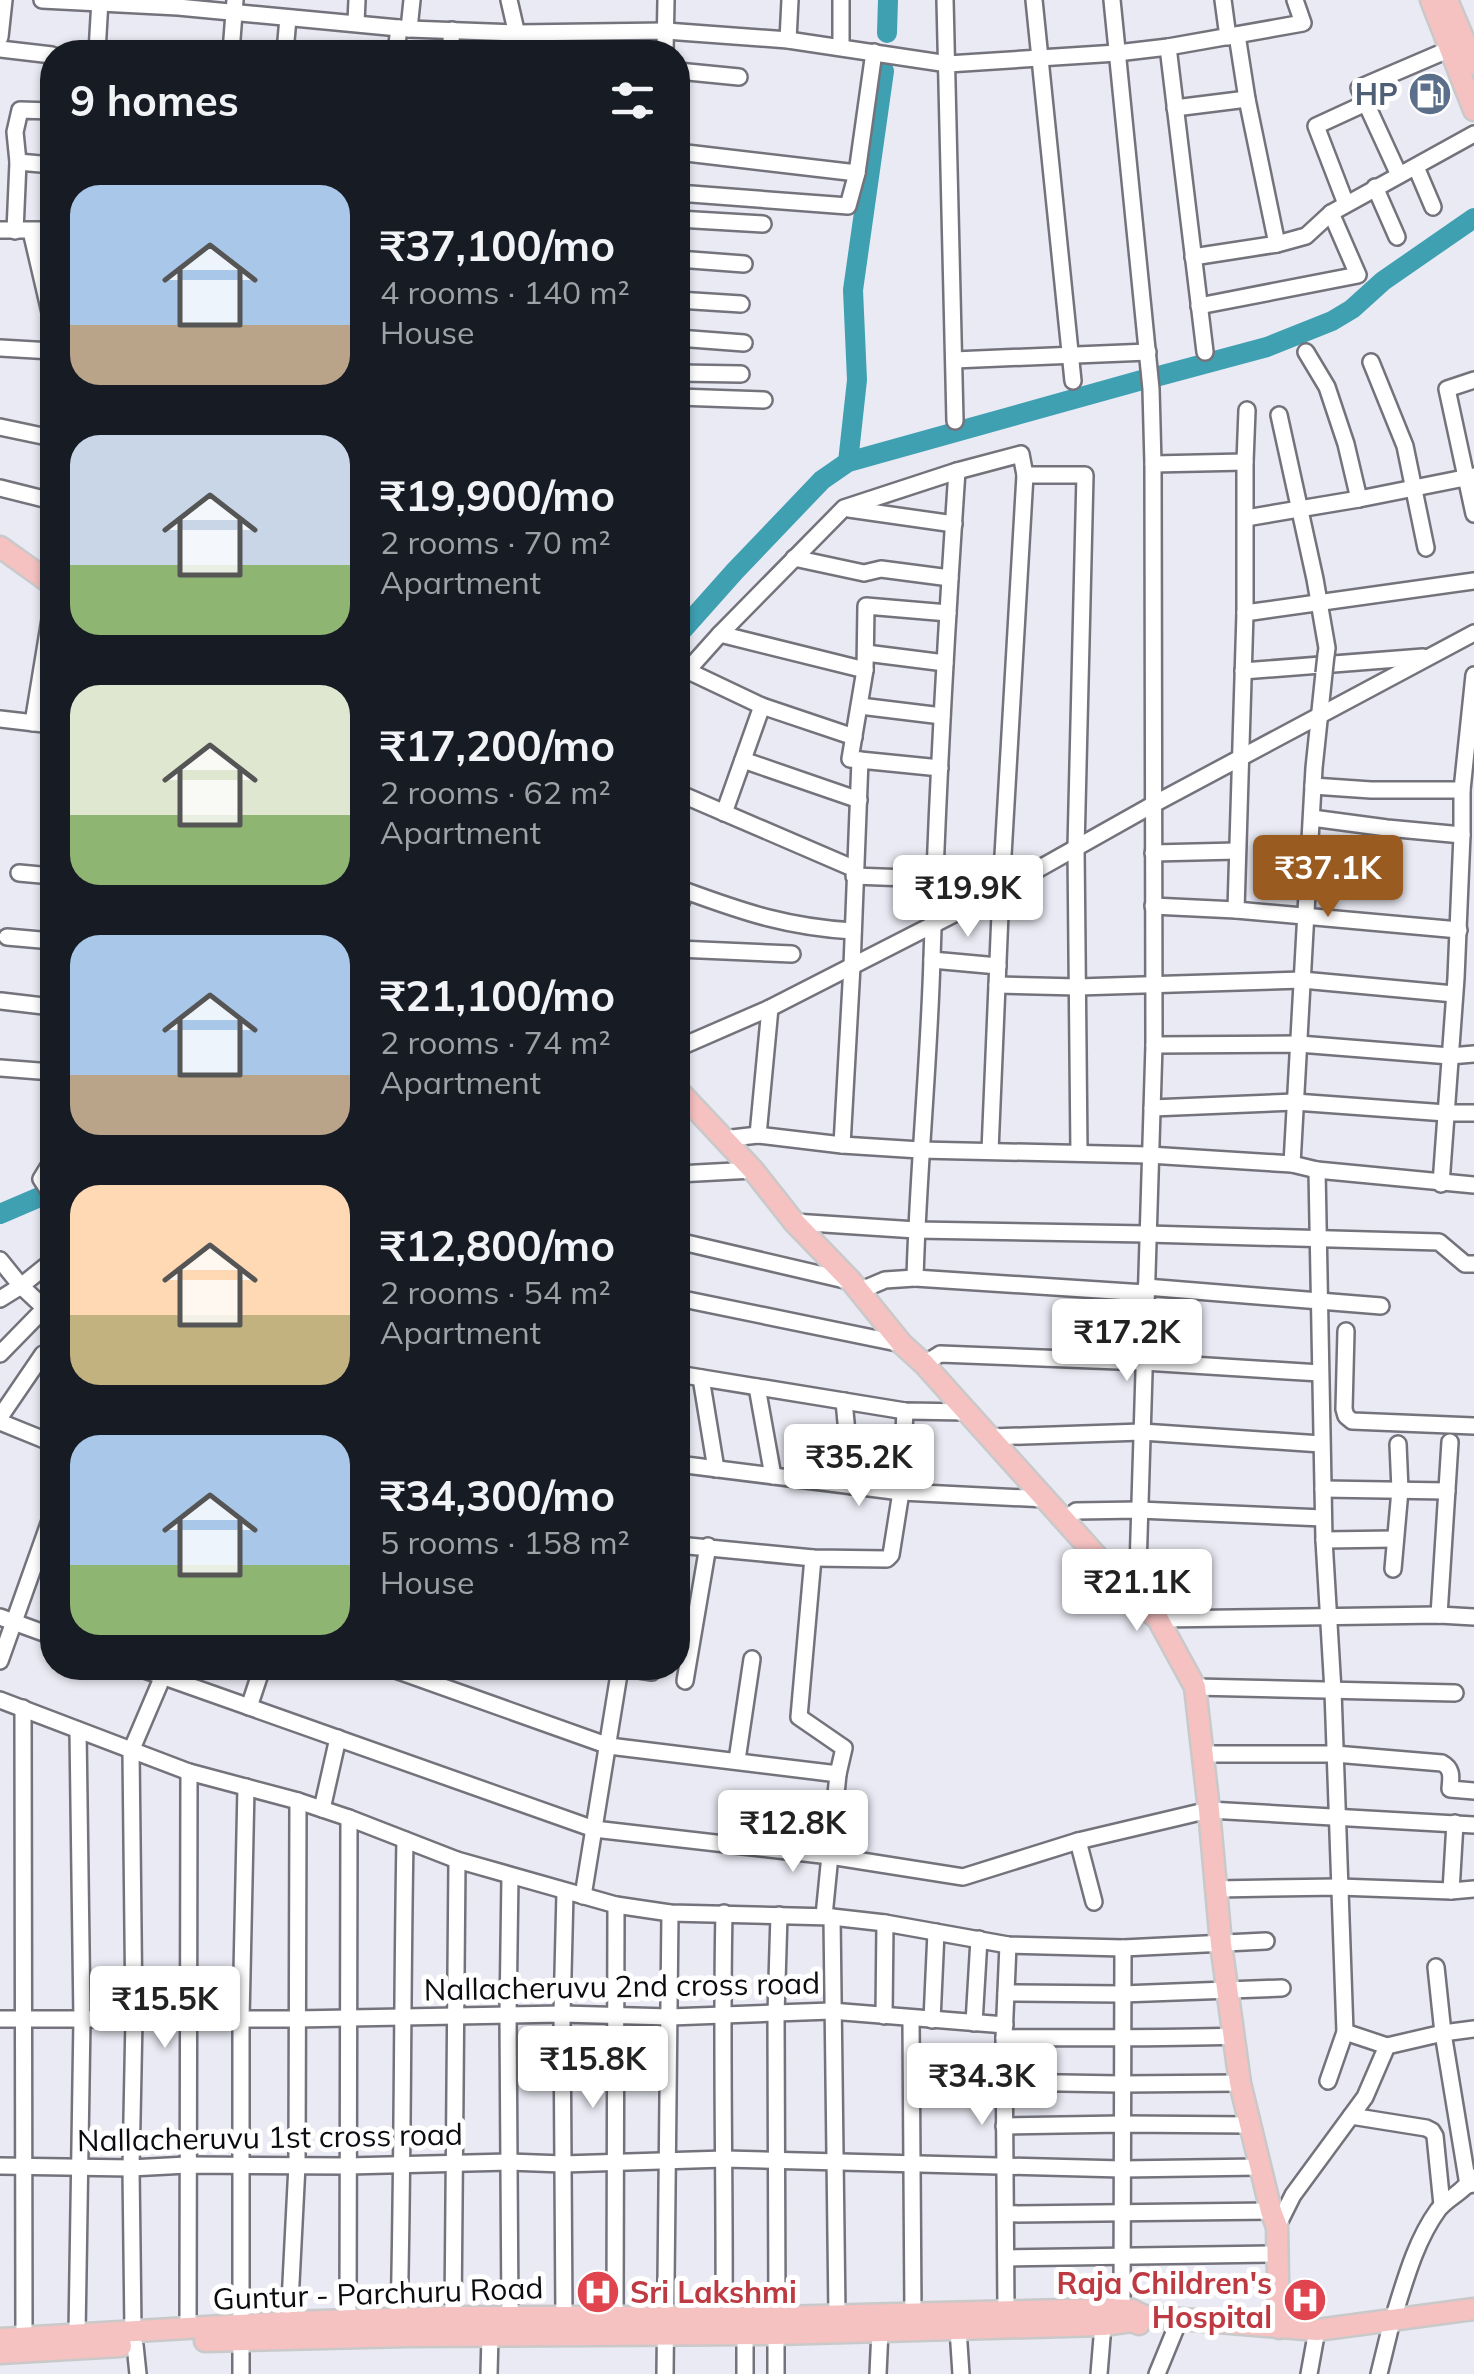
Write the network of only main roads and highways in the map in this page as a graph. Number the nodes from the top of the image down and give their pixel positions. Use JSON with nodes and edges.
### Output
{"nodes":[{"id":1,"x":1430,"y":0,"type":"edge"},
{"id":2,"x":1448,"y":0,"type":"edge"},
{"id":3,"x":1462,"y":38,"type":"edge"},
{"id":4,"x":1474,"y":62,"type":"edge"},
{"id":5,"x":1474,"y":110,"type":"edge"},
{"id":6,"x":0,"y":547,"type":"edge"},
{"id":7,"x":40,"y":575,"type":"edge"},
{"id":8,"x":690,"y":1103,"type":"edge"},
{"id":9,"x":1474,"y":2309,"type":"edge"},
{"id":10,"x":1474,"y":2319,"type":"edge"},
{"id":11,"x":1179,"y":2322,"type":"junction"},
{"id":12,"x":1391,"y":2324,"type":"junction"},
{"id":13,"x":666,"y":2325,"type":"junction"},
{"id":14,"x":777,"y":2326,"type":"junction"},
{"id":15,"x":1280,"y":2328,"type":"junction"},
{"id":16,"x":240,"y":2333,"type":"junction"},
{"id":17,"x":1316,"y":2335,"type":"junction"},
{"id":18,"x":134,"y":2338,"type":"junction"},
{"id":19,"x":0,"y":2339,"type":"edge"},
{"id":20,"x":0,"y":2353,"type":"edge"}],
"edges":[{"from":1,"to":3,"type":"main road"},
{"from":2,"to":3,"type":"main road"},
{"from":3,"to":4,"type":"main road"},
{"from":3,"to":5,"type":"main road"},
{"from":6,"to":7,"type":"main road"},
{"from":8,"to":15,"type":"main road"},
{"from":9,"to":12,"type":"main road","name":"Guntur - Parchuru Road"},
{"from":10,"to":12,"type":"main road","name":"Guntur - Parchuru Road"},
{"from":11,"to":14,"type":"main road","name":"Guntur - Parchuru Road"},
{"from":11,"to":14,"type":"main road","name":"Guntur - Parchuru Road"},
{"from":11,"to":15,"type":"main road","name":"Guntur - Parchuru Road"},
{"from":11,"to":17,"type":"main road","name":"Guntur - Parchuru Road"},
{"from":12,"to":17,"type":"main road","name":"Guntur - Parchuru Road"},
{"from":13,"to":14,"type":"main road","name":"Guntur - Parchuru Road"},
{"from":13,"to":14,"type":"main road","name":"Guntur - Parchuru Road"},
{"from":13,"to":16,"type":"main road","name":"Guntur - Parchuru Road"},
{"from":13,"to":16,"type":"main road","name":"Guntur - Parchuru Road"},
{"from":15,"to":17,"type":"main road","name":"Guntur - Parchuru Road"},
{"from":16,"to":18,"type":"main road","name":"Guntur - Parchuru Road"},
{"from":16,"to":18,"type":"main road","name":"Guntur - Parchuru Road"},
{"from":18,"to":19,"type":"main road","name":"Guntur - Parchuru Road"},
{"from":18,"to":20,"type":"main road","name":"Guntur - Parchuru Road"}]}
